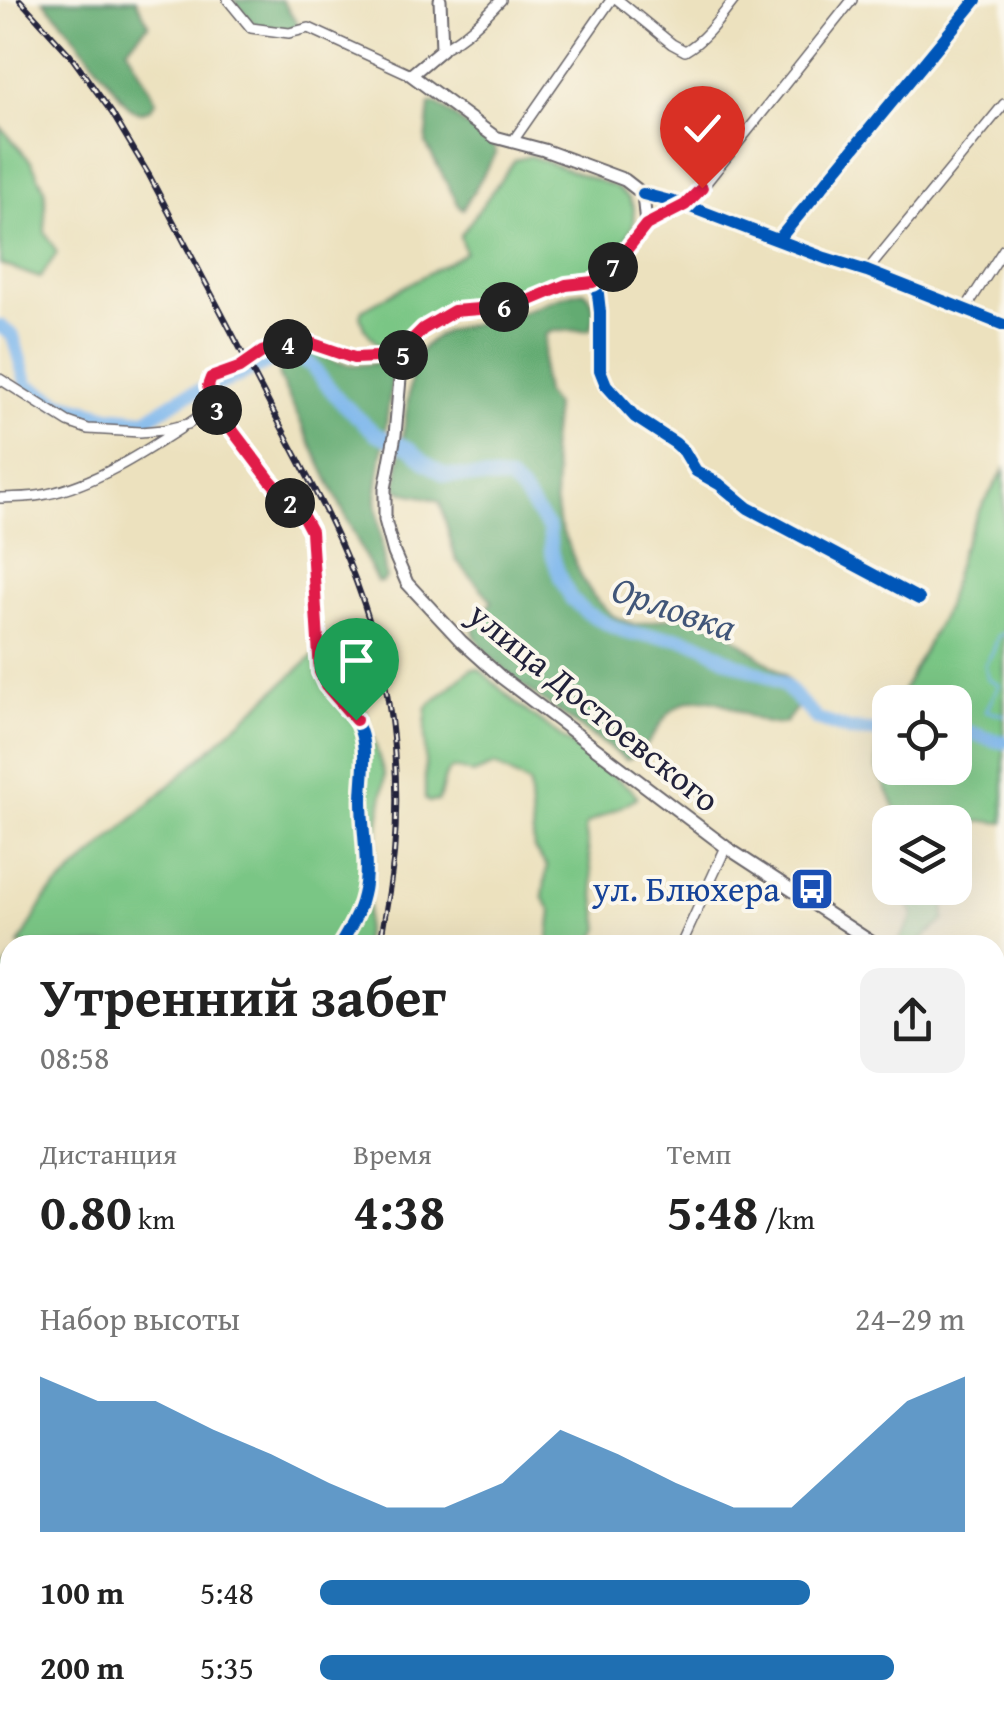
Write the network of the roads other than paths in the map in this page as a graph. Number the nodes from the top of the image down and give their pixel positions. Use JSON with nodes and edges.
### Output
{"nodes":[{"id":1,"x":228,"y":0,"type":"edge"},
{"id":2,"x":440,"y":0,"type":"edge"},
{"id":3,"x":501,"y":0,"type":"edge"},
{"id":4,"x":614,"y":0,"type":"edge"},
{"id":5,"x":734,"y":0,"type":"edge"},
{"id":6,"x":852,"y":0,"type":"edge"},
{"id":7,"x":976,"y":0,"type":"edge"},
{"id":8,"x":442,"y":49,"type":"junction"},
{"id":9,"x":411,"y":75,"type":"junction"},
{"id":10,"x":1004,"y":104,"type":"edge"},
{"id":11,"x":513,"y":141,"type":"junction"},
{"id":12,"x":643,"y":194,"type":"junction"},
{"id":13,"x":685,"y":205,"type":"junction"},
{"id":14,"x":646,"y":225,"type":"junction"},
{"id":15,"x":779,"y":239,"type":"junction"},
{"id":16,"x":1004,"y":249,"type":"edge"},
{"id":17,"x":868,"y":271,"type":"junction"},
{"id":18,"x":593,"y":282,"type":"junction"},
{"id":19,"x":964,"y":310,"type":"junction"},
{"id":20,"x":1004,"y":325,"type":"edge"},
{"id":21,"x":402,"y":356,"type":"junction"},
{"id":22,"x":0,"y":379,"type":"edge"},
{"id":23,"x":214,"y":406,"type":"junction"},
{"id":24,"x":188,"y":424,"type":"junction"},
{"id":25,"x":0,"y":498,"type":"edge"},
{"id":26,"x":919,"y":599,"type":"dead end"},
{"id":27,"x":726,"y":846,"type":"junction"},
{"id":28,"x":345,"y":935,"type":"edge"},
{"id":29,"x":686,"y":935,"type":"edge"},
{"id":30,"x":861,"y":935,"type":"edge"}],
"edges":[{"from":1,"to":9,"type":"street"},
{"from":2,"to":8,"type":"main road"},
{"from":3,"to":8,"type":"street"},
{"from":4,"to":5,"type":"street"},
{"from":4,"to":11,"type":"street"},
{"from":6,"to":13,"type":"street"},
{"from":7,"to":15,"type":"street"},
{"from":8,"to":9,"type":"main road"},
{"from":9,"to":11,"type":"main road"},
{"from":10,"to":17,"type":"street"},
{"from":11,"to":12,"type":"main road"},
{"from":12,"to":13,"type":"street"},
{"from":12,"to":14,"type":"main road"},
{"from":13,"to":14,"type":"street"},
{"from":13,"to":15,"type":"street"},
{"from":14,"to":18,"type":"main road"},
{"from":15,"to":17,"type":"street"},
{"from":16,"to":19,"type":"street"},
{"from":17,"to":19,"type":"street"},
{"from":18,"to":21,"type":"main road"},
{"from":18,"to":26,"type":"street"},
{"from":19,"to":20,"type":"street"},
{"from":21,"to":23,"type":"street"},
{"from":21,"to":27,"type":"main road","name":"улица Достоевского"},
{"from":22,"to":24,"type":"street"},
{"from":23,"to":24,"type":"street"},
{"from":23,"to":28,"type":"street"},
{"from":24,"to":25,"type":"street"},
{"from":27,"to":29,"type":"street"},
{"from":27,"to":30,"type":"main road","name":"улица Достоевского"}]}
